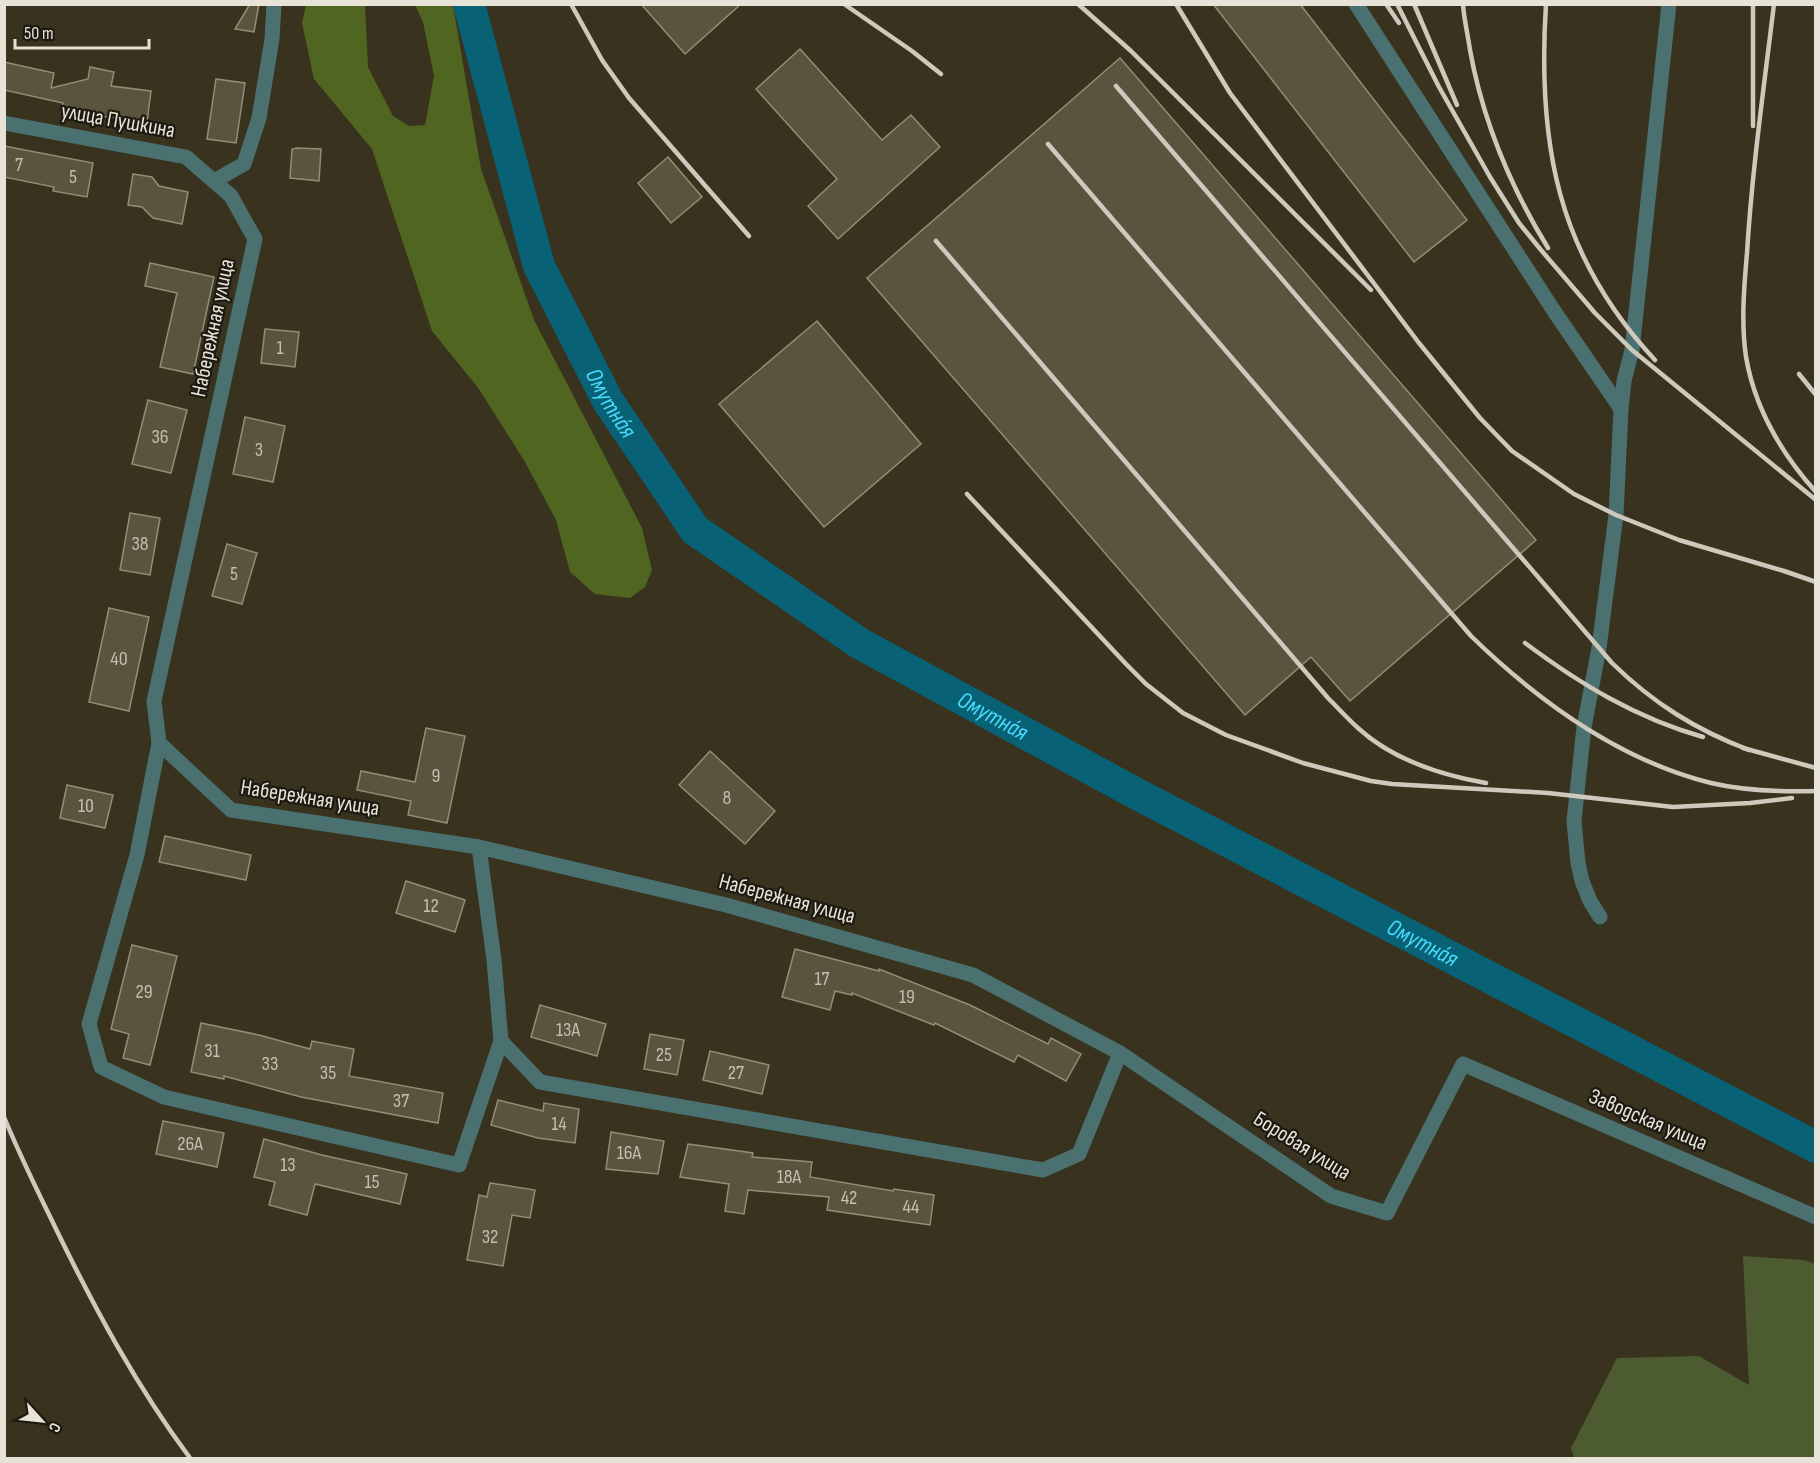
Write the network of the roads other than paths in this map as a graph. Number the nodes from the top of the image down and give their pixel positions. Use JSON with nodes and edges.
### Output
{"nodes":[{"id":1,"x":274,"y":4,"type":"edge"},
{"id":2,"x":1356,"y":4,"type":"edge"},
{"id":3,"x":1669,"y":4,"type":"edge"},
{"id":4,"x":4,"y":123,"type":"edge"},
{"id":5,"x":214,"y":181,"type":"junction"},
{"id":6,"x":1621,"y":409,"type":"junction"},
{"id":7,"x":159,"y":743,"type":"junction"},
{"id":8,"x":478,"y":847,"type":"junction"},
{"id":9,"x":1600,"y":917,"type":"dead end"},
{"id":10,"x":501,"y":1041,"type":"junction"},
{"id":11,"x":1120,"y":1053,"type":"junction"},
{"id":12,"x":1463,"y":1064,"type":"joint"},
{"id":13,"x":1815,"y":1216,"type":"edge"}],
"edges":[{"from":1,"to":5,"type":"street"},
{"from":2,"to":6,"type":"street"},
{"from":3,"to":6,"type":"street"},
{"from":4,"to":5,"type":"street","name":"улица Пушкина"},
{"from":5,"to":7,"type":"street","name":"Набережная улица"},
{"from":6,"to":9,"type":"street"},
{"from":7,"to":8,"type":"street","name":"Набережная улица"},
{"from":7,"to":10,"type":"street"},
{"from":8,"to":10,"type":"street"},
{"from":8,"to":11,"type":"street","name":"Набережная улица"},
{"from":10,"to":11,"type":"street"},
{"from":11,"to":12,"type":"street","name":"Боровая улица"},
{"from":12,"to":13,"type":"street","name":"Заводская улица"}]}
